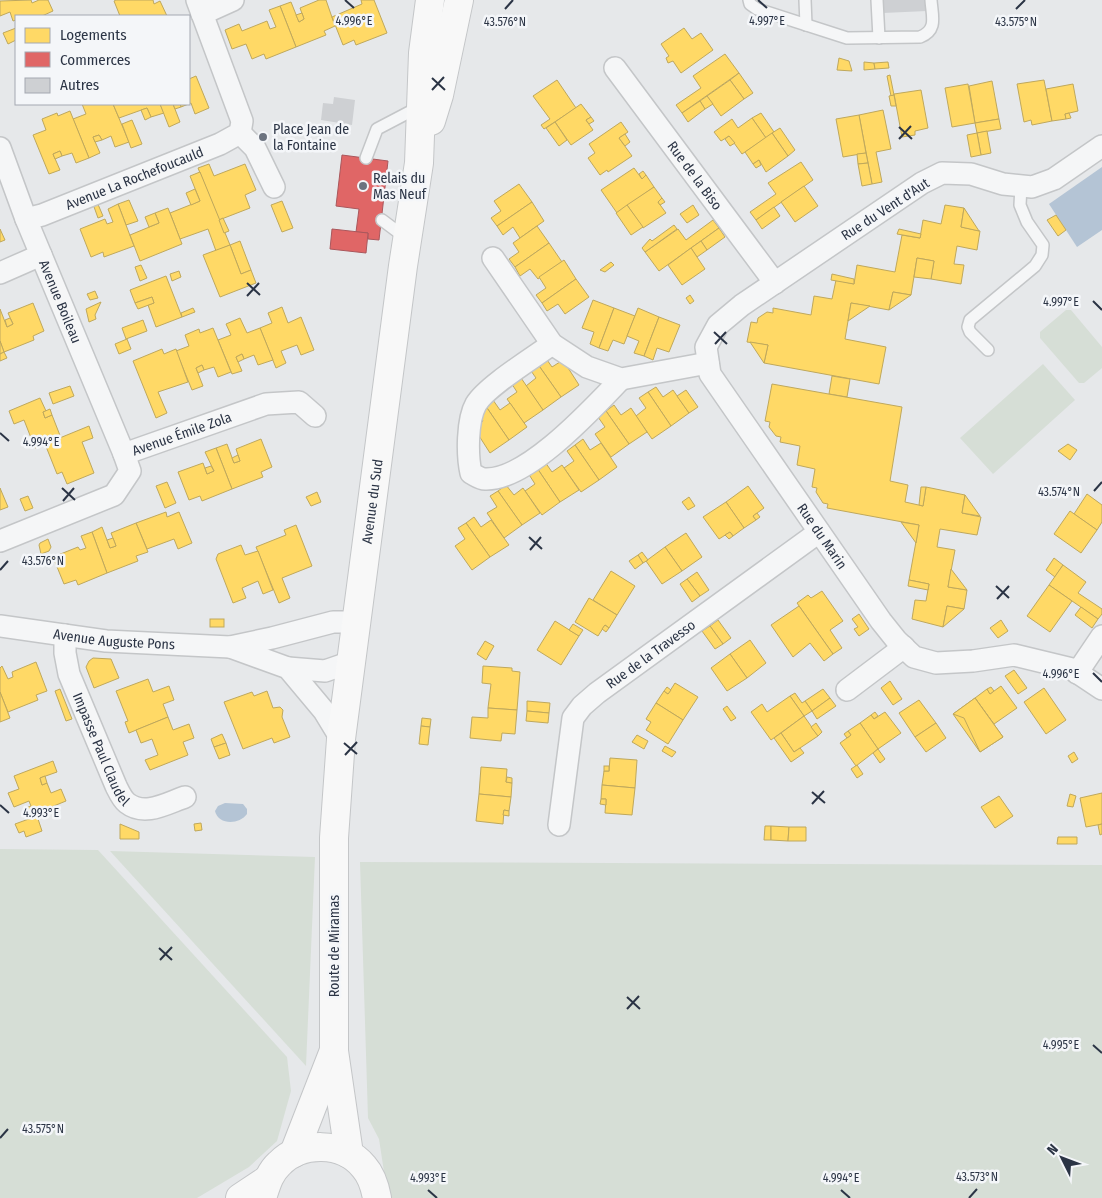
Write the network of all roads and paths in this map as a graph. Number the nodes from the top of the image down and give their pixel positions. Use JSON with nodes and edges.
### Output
{"nodes":[{"id":1,"x":233,"y":0,"type":"edge"},
{"id":2,"x":430,"y":0,"type":"edge"},
{"id":3,"x":459,"y":0,"type":"edge"},
{"id":4,"x":749,"y":0,"type":"edge"},
{"id":5,"x":804,"y":0,"type":"edge"},
{"id":6,"x":877,"y":0,"type":"edge"},
{"id":7,"x":931,"y":0,"type":"edge"},
{"id":8,"x":199,"y":7,"type":"edge"},
{"id":9,"x":806,"y":25,"type":"junction"},
{"id":10,"x":879,"y":38,"type":"junction"},
{"id":11,"x":615,"y":68,"type":"dead end"},
{"id":12,"x":421,"y":107,"type":"junction"},
{"id":13,"x":240,"y":133,"type":"junction"},
{"id":14,"x":1102,"y":146,"type":"edge"},
{"id":15,"x":0,"y":148,"type":"edge"},
{"id":16,"x":366,"y":158,"type":"dead end"},
{"id":17,"x":419,"y":163,"type":"junction"},
{"id":18,"x":1021,"y":186,"type":"junction"},
{"id":19,"x":274,"y":187,"type":"dead end"},
{"id":20,"x":26,"y":218,"type":"junction"},
{"id":21,"x":382,"y":220,"type":"dead end"},
{"id":22,"x":407,"y":238,"type":"junction"},
{"id":23,"x":41,"y":255,"type":"junction"},
{"id":24,"x":493,"y":258,"type":"dead end"},
{"id":25,"x":0,"y":273,"type":"edge"},
{"id":26,"x":775,"y":283,"type":"junction"},
{"id":27,"x":552,"y":344,"type":"junction"},
{"id":28,"x":988,"y":350,"type":"dead end"},
{"id":29,"x":708,"y":364,"type":"junction"},
{"id":30,"x":621,"y":379,"type":"junction"},
{"id":31,"x":314,"y":416,"type":"dead end"},
{"id":32,"x":124,"y":454,"type":"junction"},
{"id":33,"x":819,"y":532,"type":"junction"},
{"id":34,"x":0,"y":541,"type":"edge"},
{"id":35,"x":356,"y":622,"type":"junction"},
{"id":36,"x":0,"y":627,"type":"edge"},
{"id":37,"x":65,"y":635,"type":"junction"},
{"id":38,"x":1102,"y":636,"type":"edge"},
{"id":39,"x":230,"y":646,"type":"junction"},
{"id":40,"x":904,"y":647,"type":"junction"},
{"id":41,"x":351,"y":662,"type":"junction"},
{"id":42,"x":288,"y":668,"type":"junction"},
{"id":43,"x":1077,"y":673,"type":"junction"},
{"id":44,"x":847,"y":690,"type":"dead end"},
{"id":45,"x":1102,"y":690,"type":"edge"},
{"id":46,"x":341,"y":739,"type":"junction"},
{"id":47,"x":185,"y":797,"type":"dead end"},
{"id":48,"x":559,"y":825,"type":"dead end"},
{"id":49,"x":334,"y":840,"type":"joint"},
{"id":50,"x":334,"y":1052,"type":"junction"},
{"id":51,"x":294,"y":1153,"type":"junction"},
{"id":52,"x":349,"y":1154,"type":"junction"},
{"id":53,"x":265,"y":1189,"type":"edge"},
{"id":54,"x":240,"y":1198,"type":"edge"},
{"id":55,"x":377,"y":1198,"type":"edge"}],
"edges":[{"from":1,"to":8,"type":"street"},
{"from":2,"to":12,"type":"main road","name":"Avenue du Sud"},
{"from":3,"to":17,"type":"main road","name":"Avenue du Sud"},
{"from":4,"to":9,"type":"lane"},
{"from":5,"to":9,"type":"lane"},
{"from":6,"to":10,"type":"lane"},
{"from":7,"to":10,"type":"lane"},
{"from":8,"to":13,"type":"street"},
{"from":9,"to":10,"type":"lane"},
{"from":11,"to":26,"type":"street","name":"Rue de la Biso"},
{"from":12,"to":16,"type":"lane"},
{"from":12,"to":17,"type":"main road","name":"Avenue du Sud"},
{"from":13,"to":19,"type":"street"},
{"from":13,"to":20,"type":"street","name":"Avenue La Rochefoucauld"},
{"from":14,"to":18,"type":"street","name":"Rue du Vent d'Aut"},
{"from":15,"to":20,"type":"street","name":"Avenue Boileau"},
{"from":17,"to":22,"type":"main road","name":"Avenue du Sud"},
{"from":18,"to":26,"type":"street","name":"Rue du Vent d'Aut"},
{"from":18,"to":28,"type":"lane"},
{"from":20,"to":23,"type":"street","name":"Avenue Boileau"},
{"from":21,"to":22,"type":"lane"},
{"from":22,"to":35,"type":"main road","name":"Avenue du Sud"},
{"from":23,"to":25,"type":"street"},
{"from":23,"to":32,"type":"street","name":"Avenue Boileau"},
{"from":24,"to":27,"type":"street"},
{"from":26,"to":29,"type":"street","name":"Rue du Marin"},
{"from":27,"to":30,"type":"street"},
{"from":27,"to":30,"type":"street"},
{"from":29,"to":30,"type":"street"},
{"from":29,"to":33,"type":"street","name":"Rue du Marin"},
{"from":31,"to":32,"type":"street","name":"Avenue Émile Zola"},
{"from":32,"to":34,"type":"street","name":"Avenue Émile Zola"},
{"from":33,"to":40,"type":"street","name":"Rue du Marin"},
{"from":33,"to":48,"type":"street","name":"Rue de la Travesso"},
{"from":35,"to":39,"type":"street"},
{"from":35,"to":41,"type":"main road","name":"Avenue du Sud"},
{"from":36,"to":37,"type":"street","name":"Avenue Auguste Pons"},
{"from":37,"to":39,"type":"street","name":"Avenue Auguste Pons"},
{"from":37,"to":47,"type":"street","name":"Impasse Paul Claudel"},
{"from":38,"to":43,"type":"street"},
{"from":39,"to":42,"type":"street"},
{"from":40,"to":43,"type":"street","name":"Rue du Marin"},
{"from":40,"to":44,"type":"street"},
{"from":41,"to":42,"type":"street"},
{"from":41,"to":46,"type":"main road","name":"Avenue du Sud"},
{"from":42,"to":46,"type":"street"},
{"from":43,"to":45,"type":"street","name":"Rue du Marin"},
{"from":46,"to":49,"type":"main road","name":"Avenue du Sud"},
{"from":49,"to":50,"type":"main road","name":"Route de Miramas"},
{"from":50,"to":51,"type":"main road","name":"Route de Miramas"},
{"from":50,"to":52,"type":"main road","name":"Route de Miramas"},
{"from":51,"to":52,"type":"main road"},
{"from":51,"to":53,"type":"main road"},
{"from":52,"to":55,"type":"main road"},
{"from":53,"to":54,"type":"main road"}]}
